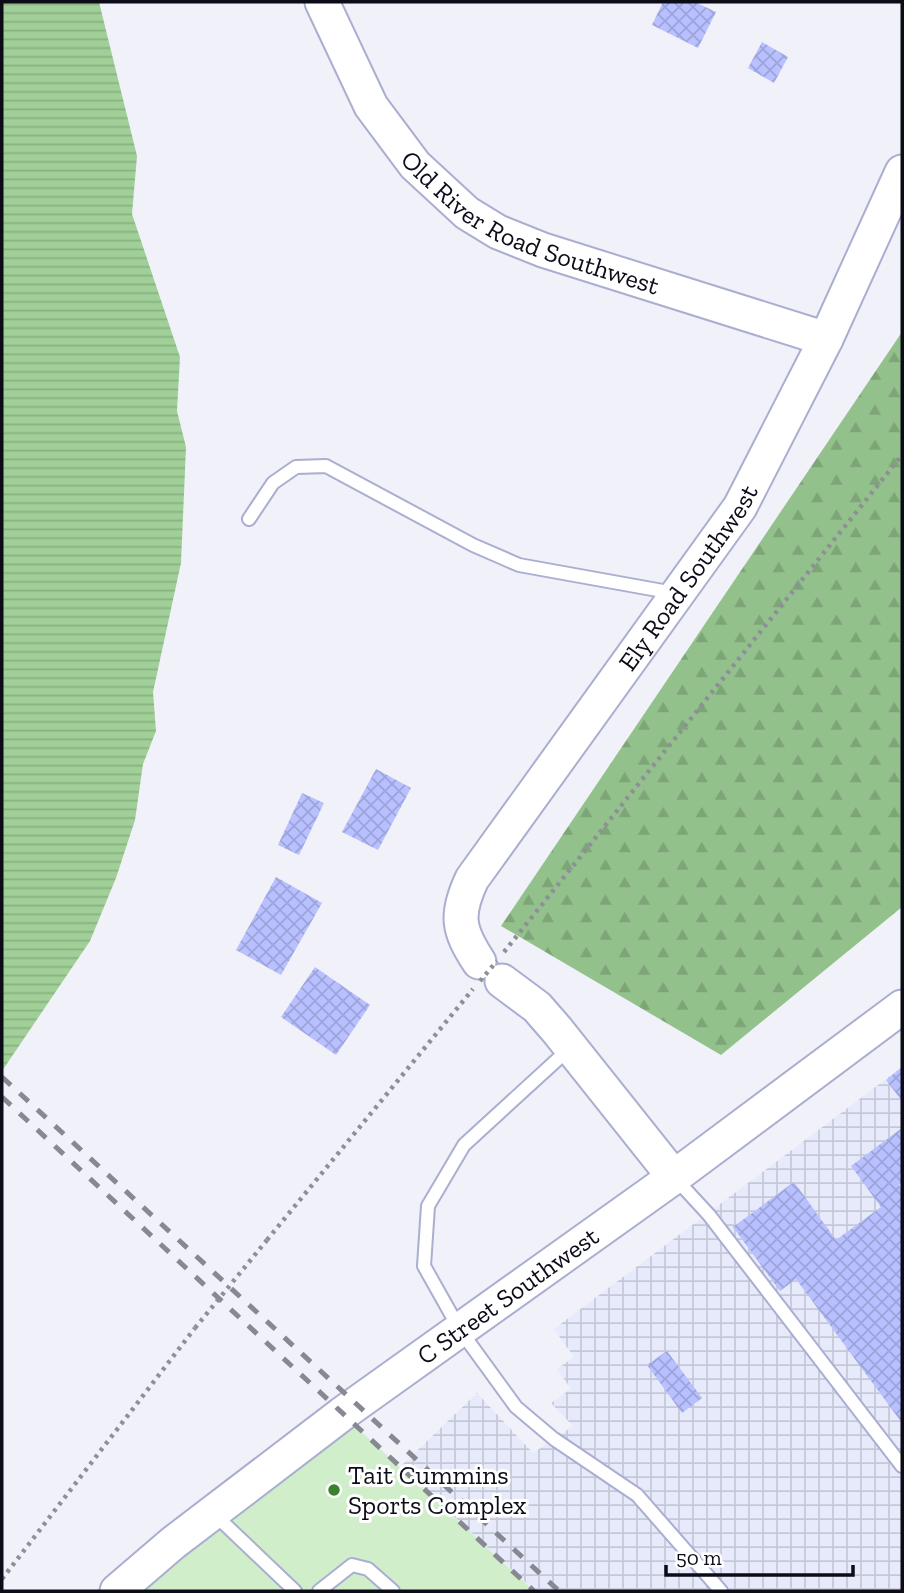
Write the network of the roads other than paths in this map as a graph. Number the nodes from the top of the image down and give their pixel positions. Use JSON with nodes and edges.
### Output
{"nodes":[{"id":1,"x":322,"y":2,"type":"edge"},
{"id":2,"x":902,"y":172,"type":"edge"},
{"id":3,"x":826,"y":339,"type":"junction"},
{"id":4,"x":248,"y":519,"type":"dead end"},
{"id":5,"x":678,"y":594,"type":"junction"},
{"id":6,"x":902,"y":1007,"type":"edge"},
{"id":7,"x":571,"y":1047,"type":"junction"},
{"id":8,"x":674,"y":1177,"type":"junction"},
{"id":9,"x":460,"y":1330,"type":"junction"},
{"id":10,"x":902,"y":1466,"type":"edge"},
{"id":11,"x":212,"y":1513,"type":"junction"},
{"id":12,"x":117,"y":1591,"type":"edge"},
{"id":13,"x":295,"y":1591,"type":"edge"},
{"id":14,"x":320,"y":1591,"type":"edge"},
{"id":15,"x":393,"y":1591,"type":"edge"},
{"id":16,"x":721,"y":1591,"type":"edge"}],
"edges":[{"from":1,"to":3,"type":"street","name":"Old River Road Southwest"},
{"from":2,"to":3,"type":"street","name":"Ely Road Southwest"},
{"from":3,"to":5,"type":"street","name":"Ely Road Southwest"},
{"from":4,"to":5,"type":"lane"},
{"from":5,"to":7,"type":"street","name":"Ely Road Southwest"},
{"from":6,"to":8,"type":"street","name":"C Street Southwest"},
{"from":7,"to":8,"type":"street","name":"Ely Road Southwest"},
{"from":7,"to":9,"type":"lane"},
{"from":8,"to":9,"type":"street","name":"C Street Southwest"},
{"from":8,"to":10,"type":"lane"},
{"from":9,"to":11,"type":"street","name":"C Street Southwest"},
{"from":9,"to":16,"type":"lane"},
{"from":11,"to":12,"type":"street","name":"C Street Southwest"},
{"from":11,"to":13,"type":"lane"},
{"from":14,"to":15,"type":"lane"}]}
